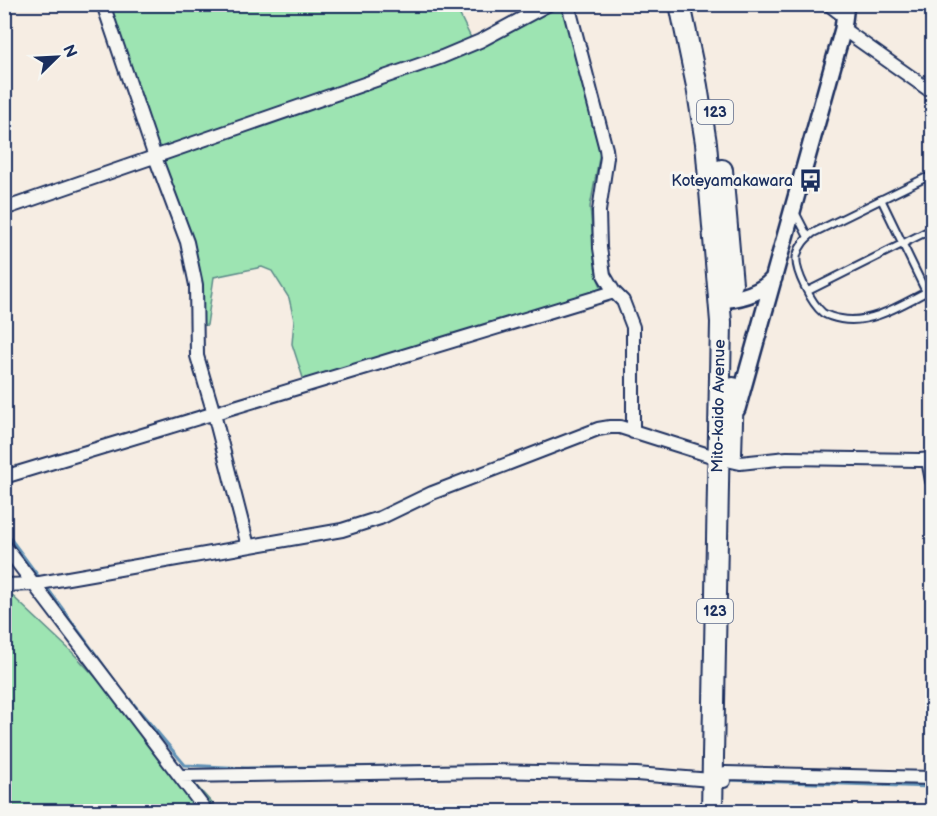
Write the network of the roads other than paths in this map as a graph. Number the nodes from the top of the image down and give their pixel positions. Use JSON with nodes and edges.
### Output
{"nodes":[{"id":1,"x":102,"y":4,"type":"edge"},
{"id":2,"x":549,"y":4,"type":"edge"},
{"id":3,"x":568,"y":4,"type":"edge"},
{"id":4,"x":680,"y":4,"type":"edge"},
{"id":5,"x":694,"y":4,"type":"edge"},
{"id":6,"x":828,"y":4,"type":"edge"},
{"id":7,"x":845,"y":17,"type":"edge"},
{"id":8,"x":933,"y":92,"type":"edge"},
{"id":9,"x":154,"y":156,"type":"junction"},
{"id":10,"x":933,"y":178,"type":"edge"},
{"id":11,"x":881,"y":200,"type":"junction"},
{"id":12,"x":4,"y":209,"type":"edge"},
{"id":13,"x":793,"y":209,"type":"junction"},
{"id":14,"x":933,"y":229,"type":"edge"},
{"id":15,"x":808,"y":237,"type":"junction"},
{"id":16,"x":903,"y":244,"type":"junction"},
{"id":17,"x":774,"y":278,"type":"junction"},
{"id":18,"x":808,"y":291,"type":"junction"},
{"id":19,"x":929,"y":291,"type":"edge"},
{"id":20,"x":614,"y":292,"type":"junction"},
{"id":21,"x":727,"y":299,"type":"junction"},
{"id":22,"x":214,"y":414,"type":"junction"},
{"id":23,"x":733,"y":423,"type":"junction"},
{"id":24,"x":633,"y":432,"type":"junction"},
{"id":25,"x":930,"y":459,"type":"edge"},
{"id":26,"x":724,"y":460,"type":"junction"},
{"id":27,"x":4,"y":477,"type":"edge"},
{"id":28,"x":933,"y":481,"type":"edge"},
{"id":29,"x":4,"y":545,"type":"edge"},
{"id":30,"x":248,"y":546,"type":"junction"},
{"id":31,"x":34,"y":584,"type":"junction"},
{"id":32,"x":4,"y":585,"type":"edge"},
{"id":33,"x":180,"y":776,"type":"junction"},
{"id":34,"x":720,"y":778,"type":"junction"},
{"id":35,"x":933,"y":778,"type":"edge"},
{"id":36,"x":207,"y":812,"type":"edge"},
{"id":37,"x":711,"y":812,"type":"edge"},
{"id":38,"x":724,"y":812,"type":"edge"}],
"edges":[{"from":1,"to":9,"type":"street"},
{"from":2,"to":9,"type":"street"},
{"from":3,"to":20,"type":"street"},
{"from":4,"to":21,"type":"highway","name":"Mito-kaido Avenue","number":"123"},
{"from":5,"to":21,"type":"highway","name":"Mito-kaido Avenue","number":"123"},
{"from":6,"to":7,"type":"street"},
{"from":7,"to":8,"type":"street"},
{"from":7,"to":13,"type":"street"},
{"from":9,"to":12,"type":"street"},
{"from":9,"to":22,"type":"street"},
{"from":10,"to":11,"type":"lane"},
{"from":11,"to":15,"type":"lane"},
{"from":11,"to":16,"type":"lane"},
{"from":13,"to":15,"type":"lane"},
{"from":13,"to":17,"type":"street"},
{"from":14,"to":16,"type":"lane"},
{"from":15,"to":18,"type":"lane"},
{"from":16,"to":18,"type":"lane"},
{"from":16,"to":19,"type":"lane"},
{"from":17,"to":21,"type":"street"},
{"from":17,"to":23,"type":"street"},
{"from":18,"to":19,"type":"lane"},
{"from":20,"to":22,"type":"street"},
{"from":20,"to":24,"type":"street"},
{"from":21,"to":23,"type":"highway","name":"Mito-kaido Avenue","number":"123"},
{"from":21,"to":26,"type":"highway","name":"Mito-kaido Avenue","number":"123"},
{"from":22,"to":27,"type":"street"},
{"from":22,"to":30,"type":"street"},
{"from":23,"to":26,"type":"highway","name":"Mito-kaido Avenue","number":"123"},
{"from":24,"to":26,"type":"street"},
{"from":24,"to":30,"type":"street"},
{"from":25,"to":26,"type":"street"},
{"from":25,"to":28,"type":"street"},
{"from":26,"to":34,"type":"highway","name":"Mito-kaido Avenue","number":"123"},
{"from":29,"to":31,"type":"street"},
{"from":30,"to":31,"type":"street"},
{"from":31,"to":32,"type":"street"},
{"from":31,"to":33,"type":"street"},
{"from":33,"to":34,"type":"street"},
{"from":33,"to":36,"type":"street"},
{"from":34,"to":35,"type":"street"},
{"from":34,"to":37,"type":"highway","name":"Mito-kaido Avenue","number":"123"},
{"from":34,"to":38,"type":"highway","name":"Mito-kaido Avenue","number":"123"}]}
